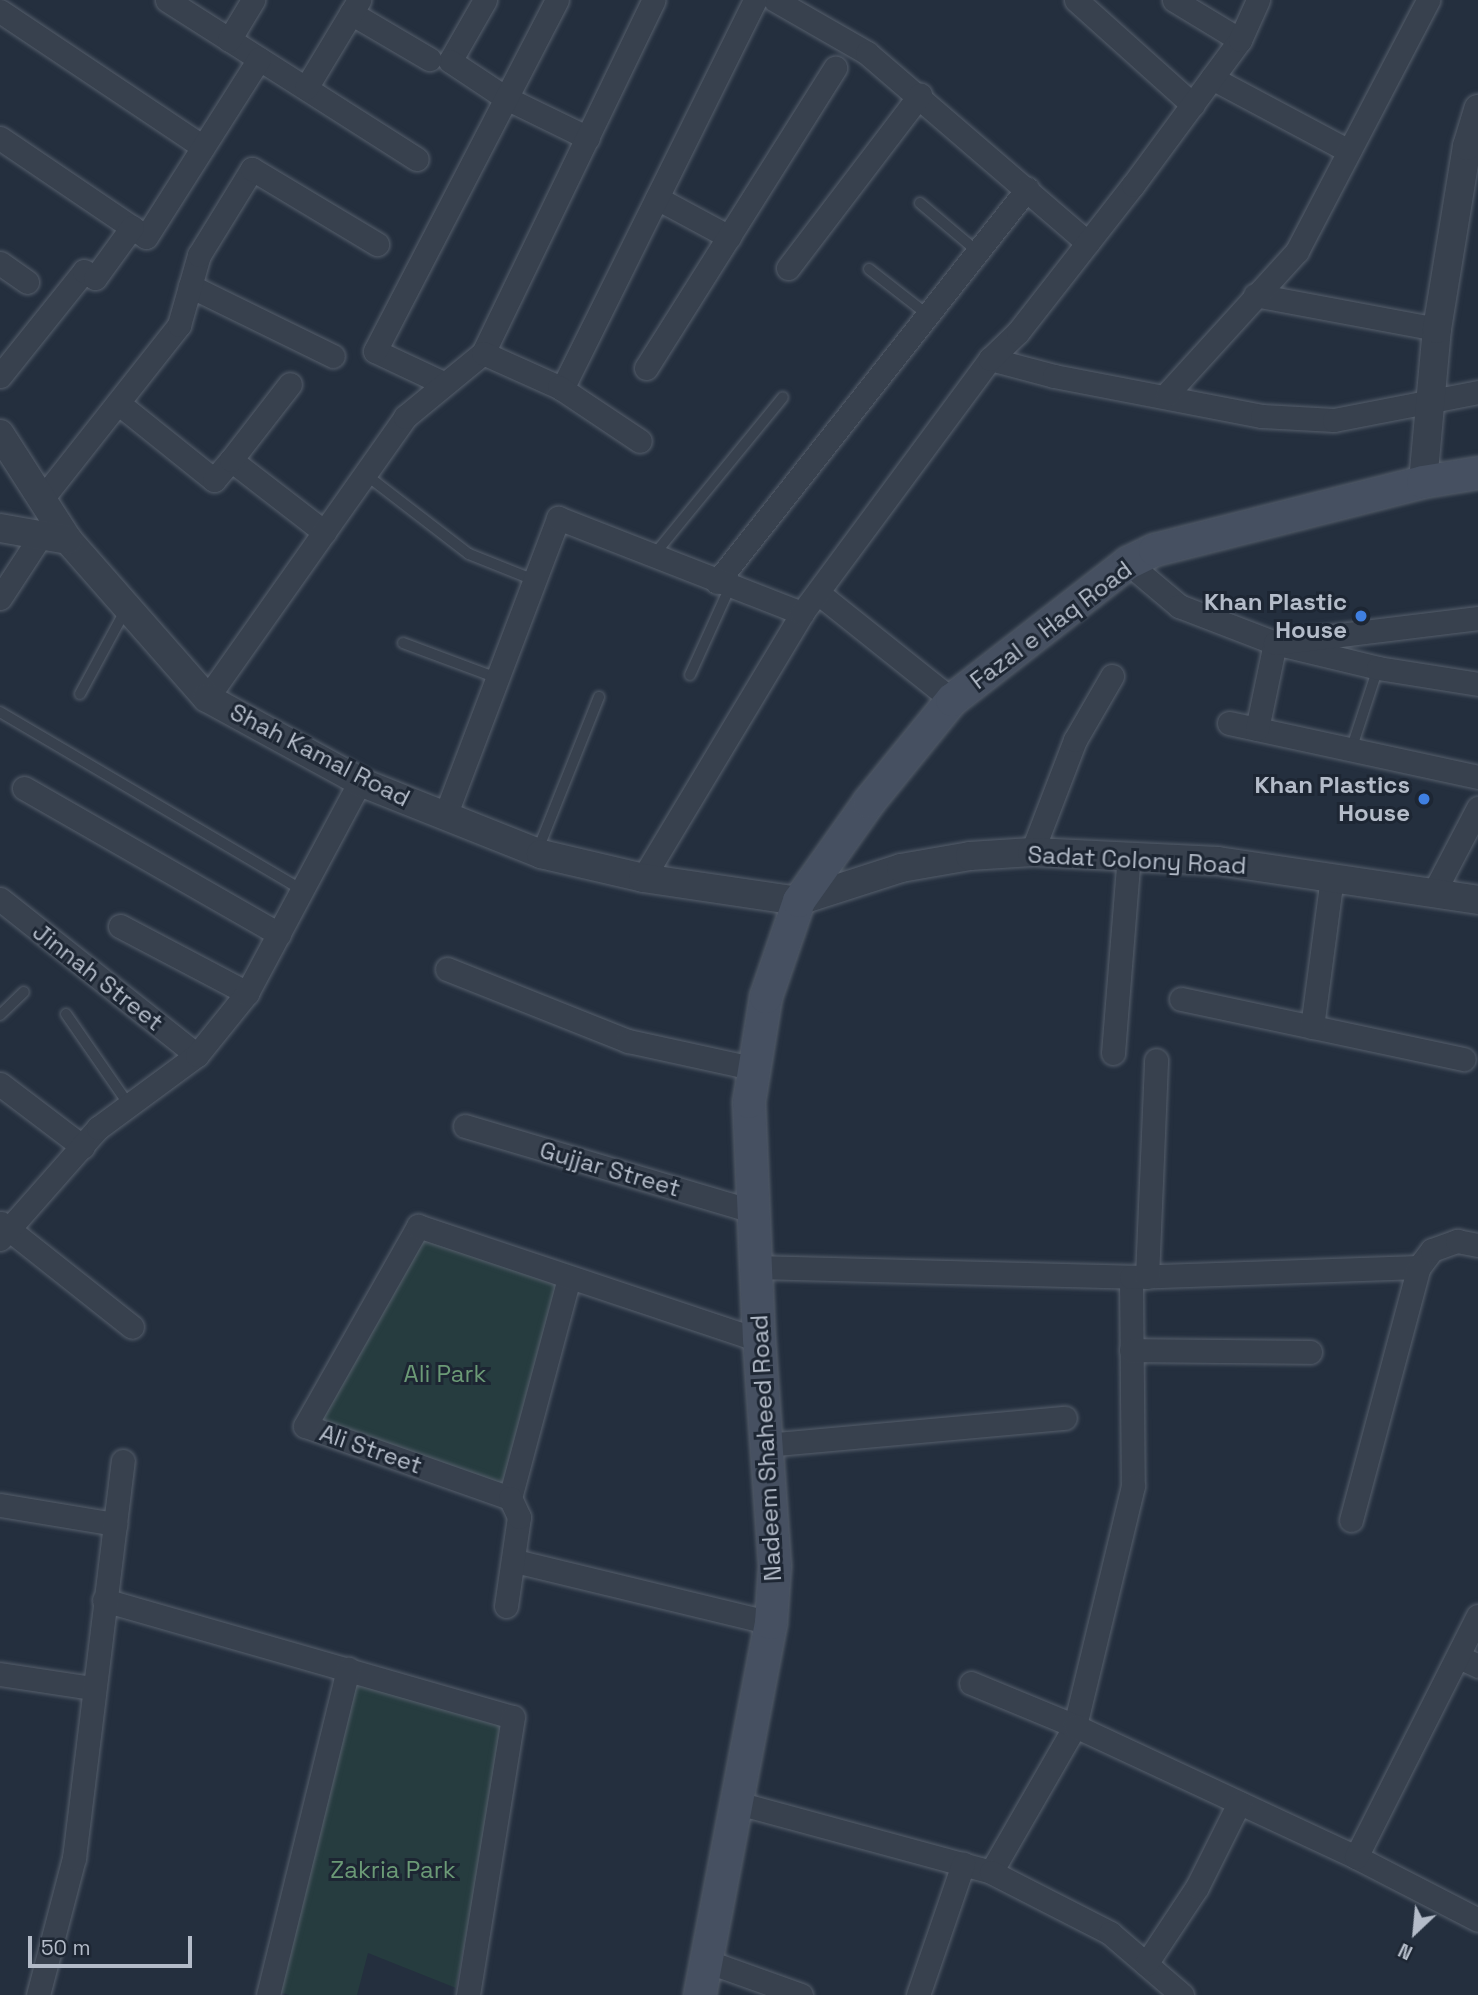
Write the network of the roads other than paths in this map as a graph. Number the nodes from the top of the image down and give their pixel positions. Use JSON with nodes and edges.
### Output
{"nodes":[{"id":1,"x":167,"y":0,"type":"edge"},
{"id":2,"x":253,"y":0,"type":"edge"},
{"id":3,"x":485,"y":0,"type":"edge"},
{"id":4,"x":556,"y":0,"type":"edge"},
{"id":5,"x":755,"y":0,"type":"edge"},
{"id":6,"x":775,"y":0,"type":"edge"},
{"id":7,"x":1076,"y":0,"type":"edge"},
{"id":8,"x":1174,"y":0,"type":"edge"},
{"id":9,"x":1258,"y":0,"type":"edge"},
{"id":10,"x":1428,"y":0,"type":"edge"},
{"id":11,"x":652,"y":1,"type":"edge"},
{"id":12,"x":355,"y":6,"type":"edge"},
{"id":13,"x":0,"y":11,"type":"edge"},
{"id":14,"x":229,"y":40,"type":"junction"},
{"id":15,"x":1240,"y":40,"type":"junction"},
{"id":16,"x":260,"y":59,"type":"junction"},
{"id":17,"x":429,"y":59,"type":"dead end"},
{"id":18,"x":835,"y":68,"type":"dead end"},
{"id":19,"x":1212,"y":78,"type":"junction"},
{"id":20,"x":306,"y":88,"type":"junction"},
{"id":21,"x":920,"y":95,"type":"junction"},
{"id":22,"x":506,"y":98,"type":"junction"},
{"id":23,"x":1192,"y":104,"type":"junction"},
{"id":24,"x":1478,"y":109,"type":"edge"},
{"id":25,"x":0,"y":138,"type":"edge"},
{"id":26,"x":587,"y":138,"type":"junction"},
{"id":27,"x":203,"y":147,"type":"junction"},
{"id":28,"x":1349,"y":151,"type":"junction"},
{"id":29,"x":417,"y":159,"type":"dead end"},
{"id":30,"x":1027,"y":189,"type":"junction"},
{"id":31,"x":657,"y":198,"type":"junction"},
{"id":32,"x":920,"y":203,"type":"dead end"},
{"id":33,"x":132,"y":227,"type":"junction"},
{"id":34,"x":729,"y":237,"type":"junction"},
{"id":35,"x":1088,"y":243,"type":"junction"},
{"id":36,"x":377,"y":244,"type":"dead end"},
{"id":37,"x":978,"y":252,"type":"junction"},
{"id":38,"x":0,"y":263,"type":"edge"},
{"id":39,"x":788,"y":268,"type":"dead end"},
{"id":40,"x":869,"y":270,"type":"dead end"},
{"id":41,"x":27,"y":282,"type":"dead end"},
{"id":42,"x":190,"y":286,"type":"junction"},
{"id":43,"x":1255,"y":295,"type":"junction"},
{"id":44,"x":928,"y":315,"type":"junction"},
{"id":45,"x":1437,"y":329,"type":"junction"},
{"id":46,"x":483,"y":352,"type":"junction"},
{"id":47,"x":333,"y":356,"type":"dead end"},
{"id":48,"x":990,"y":359,"type":"junction"},
{"id":49,"x":646,"y":368,"type":"dead end"},
{"id":50,"x":0,"y":376,"type":"edge"},
{"id":51,"x":443,"y":383,"type":"junction"},
{"id":52,"x":290,"y":384,"type":"dead end"},
{"id":53,"x":562,"y":389,"type":"junction"},
{"id":54,"x":1478,"y":391,"type":"edge"},
{"id":55,"x":1167,"y":394,"type":"junction"},
{"id":56,"x":783,"y":397,"type":"dead end"},
{"id":57,"x":1434,"y":401,"type":"junction"},
{"id":58,"x":118,"y":403,"type":"junction"},
{"id":59,"x":0,"y":433,"type":"edge"},
{"id":60,"x":640,"y":441,"type":"dead end"},
{"id":61,"x":231,"y":460,"type":"junction"},
{"id":62,"x":1478,"y":473,"type":"edge"},
{"id":63,"x":365,"y":474,"type":"junction"},
{"id":64,"x":1423,"y":482,"type":"junction"},
{"id":65,"x":41,"y":500,"type":"junction"},
{"id":66,"x":0,"y":528,"type":"edge"},
{"id":67,"x":324,"y":532,"type":"junction"},
{"id":68,"x":55,"y":538,"type":"junction"},
{"id":69,"x":653,"y":556,"type":"junction"},
{"id":70,"x":1128,"y":563,"type":"junction"},
{"id":71,"x":534,"y":580,"type":"junction"},
{"id":72,"x":723,"y":584,"type":"junction"},
{"id":73,"x":818,"y":593,"type":"junction"},
{"id":74,"x":0,"y":598,"type":"edge"},
{"id":75,"x":127,"y":607,"type":"junction"},
{"id":76,"x":802,"y":613,"type":"junction"},
{"id":77,"x":1478,"y":618,"type":"edge"},
{"id":78,"x":403,"y":643,"type":"dead end"},
{"id":79,"x":1275,"y":643,"type":"junction"},
{"id":80,"x":1378,"y":668,"type":"junction"},
{"id":81,"x":690,"y":675,"type":"dead end"},
{"id":82,"x":1112,"y":676,"type":"dead end"},
{"id":83,"x":497,"y":678,"type":"junction"},
{"id":84,"x":1478,"y":684,"type":"edge"},
{"id":85,"x":80,"y":694,"type":"dead end"},
{"id":86,"x":599,"y":697,"type":"dead end"},
{"id":87,"x":207,"y":698,"type":"junction"},
{"id":88,"x":952,"y":700,"type":"junction"},
{"id":89,"x":0,"y":712,"type":"edge"},
{"id":90,"x":1229,"y":723,"type":"dead end"},
{"id":91,"x":1257,"y":729,"type":"junction"},
{"id":92,"x":1351,"y":750,"type":"junction"},
{"id":93,"x":1478,"y":777,"type":"edge"},
{"id":94,"x":360,"y":781,"type":"junction"},
{"id":95,"x":24,"y":788,"type":"dead end"},
{"id":96,"x":1478,"y":808,"type":"edge"},
{"id":97,"x":445,"y":816,"type":"junction"},
{"id":98,"x":537,"y":852,"type":"junction"},
{"id":99,"x":1032,"y":852,"type":"junction"},
{"id":100,"x":1129,"y":856,"type":"junction"},
{"id":101,"x":643,"y":878,"type":"junction"},
{"id":102,"x":1332,"y":878,"type":"junction"},
{"id":103,"x":301,"y":889,"type":"junction"},
{"id":104,"x":1434,"y":892,"type":"junction"},
{"id":105,"x":0,"y":899,"type":"edge"},
{"id":106,"x":1478,"y":900,"type":"edge"},
{"id":107,"x":799,"y":901,"type":"junction"},
{"id":108,"x":120,"y":926,"type":"dead end"},
{"id":109,"x":279,"y":934,"type":"junction"},
{"id":110,"x":447,"y":968,"type":"dead end"},
{"id":111,"x":24,"y":992,"type":"dead end"},
{"id":112,"x":247,"y":993,"type":"junction"},
{"id":113,"x":1181,"y":999,"type":"dead end"},
{"id":114,"x":66,"y":1014,"type":"dead end"},
{"id":115,"x":0,"y":1016,"type":"edge"},
{"id":116,"x":1312,"y":1027,"type":"junction"},
{"id":117,"x":1113,"y":1053,"type":"dead end"},
{"id":118,"x":197,"y":1055,"type":"junction"},
{"id":119,"x":1464,"y":1059,"type":"dead end"},
{"id":120,"x":1156,"y":1060,"type":"dead end"},
{"id":121,"x":752,"y":1068,"type":"junction"},
{"id":122,"x":0,"y":1084,"type":"edge"},
{"id":123,"x":129,"y":1105,"type":"junction"},
{"id":124,"x":465,"y":1126,"type":"dead end"},
{"id":125,"x":83,"y":1147,"type":"junction"},
{"id":126,"x":756,"y":1212,"type":"junction"},
{"id":127,"x":4,"y":1230,"type":"edge"},
{"id":128,"x":1478,"y":1245,"type":"edge"},
{"id":129,"x":1419,"y":1267,"type":"junction"},
{"id":130,"x":757,"y":1268,"type":"junction"},
{"id":131,"x":1139,"y":1277,"type":"junction"},
{"id":132,"x":569,"y":1278,"type":"junction"},
{"id":133,"x":132,"y":1327,"type":"dead end"},
{"id":134,"x":759,"y":1340,"type":"junction"},
{"id":135,"x":1131,"y":1350,"type":"junction"},
{"id":136,"x":1310,"y":1352,"type":"dead end"},
{"id":137,"x":1065,"y":1418,"type":"dead end"},
{"id":138,"x":766,"y":1445,"type":"junction"},
{"id":139,"x":123,"y":1461,"type":"dead end"},
{"id":140,"x":510,"y":1498,"type":"junction"},
{"id":141,"x":0,"y":1506,"type":"edge"},
{"id":142,"x":1350,"y":1520,"type":"dead end"},
{"id":143,"x":114,"y":1524,"type":"junction"},
{"id":144,"x":515,"y":1561,"type":"junction"},
{"id":145,"x":104,"y":1600,"type":"junction"},
{"id":146,"x":506,"y":1606,"type":"dead end"},
{"id":147,"x":1478,"y":1616,"type":"edge"},
{"id":148,"x":771,"y":1623,"type":"junction"},
{"id":149,"x":1469,"y":1662,"type":"edge"},
{"id":150,"x":348,"y":1670,"type":"junction"},
{"id":151,"x":0,"y":1674,"type":"edge"},
{"id":152,"x":971,"y":1684,"type":"dead end"},
{"id":153,"x":93,"y":1688,"type":"junction"},
{"id":154,"x":1075,"y":1726,"type":"junction"},
{"id":155,"x":734,"y":1802,"type":"junction"},
{"id":156,"x":1239,"y":1803,"type":"junction"},
{"id":157,"x":1356,"y":1857,"type":"junction"},
{"id":158,"x":963,"y":1864,"type":"junction"},
{"id":159,"x":991,"y":1872,"type":"junction"},
{"id":160,"x":1478,"y":1920,"type":"edge"},
{"id":161,"x":706,"y":1961,"type":"junction"},
{"id":162,"x":1146,"y":1964,"type":"junction"},
{"id":163,"x":271,"y":1994,"type":"edge"},
{"id":164,"x":1178,"y":1994,"type":"edge"},
{"id":165,"x":38,"y":1995,"type":"edge"},
{"id":166,"x":468,"y":1995,"type":"edge"},
{"id":167,"x":700,"y":1995,"type":"edge"},
{"id":168,"x":802,"y":1995,"type":"edge"},
{"id":169,"x":918,"y":1995,"type":"edge"}],
"edges":[{"from":1,"to":14,"type":"street"},
{"from":2,"to":14,"type":"street"},
{"from":3,"to":22,"type":"street"},
{"from":4,"to":22,"type":"street"},
{"from":5,"to":31,"type":"street"},
{"from":6,"to":21,"type":"street"},
{"from":7,"to":23,"type":"street"},
{"from":8,"to":15,"type":"street"},
{"from":9,"to":15,"type":"street"},
{"from":10,"to":28,"type":"street"},
{"from":11,"to":26,"type":"street"},
{"from":12,"to":17,"type":"street"},
{"from":12,"to":20,"type":"street"},
{"from":13,"to":27,"type":"street"},
{"from":14,"to":16,"type":"street"},
{"from":15,"to":19,"type":"street"},
{"from":16,"to":20,"type":"street"},
{"from":16,"to":27,"type":"street"},
{"from":18,"to":34,"type":"street"},
{"from":19,"to":23,"type":"street"},
{"from":19,"to":28,"type":"street"},
{"from":20,"to":29,"type":"street"},
{"from":21,"to":30,"type":"street"},
{"from":21,"to":39,"type":"street"},
{"from":22,"to":26,"type":"street"},
{"from":22,"to":51,"type":"street"},
{"from":23,"to":35,"type":"street"},
{"from":24,"to":45,"type":"street"},
{"from":25,"to":33,"type":"street"},
{"from":26,"to":46,"type":"street"},
{"from":27,"to":33,"type":"street"},
{"from":28,"to":43,"type":"street"},
{"from":30,"to":35,"type":"street"},
{"from":30,"to":37,"type":"street"},
{"from":31,"to":34,"type":"street"},
{"from":31,"to":53,"type":"street"},
{"from":32,"to":37,"type":"lane"},
{"from":33,"to":50,"type":"street"},
{"from":34,"to":49,"type":"street"},
{"from":35,"to":48,"type":"street"},
{"from":36,"to":42,"type":"street"},
{"from":37,"to":44,"type":"street"},
{"from":38,"to":41,"type":"street"},
{"from":40,"to":44,"type":"lane"},
{"from":42,"to":47,"type":"street"},
{"from":42,"to":58,"type":"street"},
{"from":43,"to":45,"type":"street"},
{"from":43,"to":55,"type":"street"},
{"from":44,"to":72,"type":"street"},
{"from":45,"to":57,"type":"street"},
{"from":46,"to":51,"type":"street"},
{"from":46,"to":53,"type":"street"},
{"from":48,"to":55,"type":"street"},
{"from":48,"to":73,"type":"street"},
{"from":51,"to":63,"type":"street"},
{"from":52,"to":61,"type":"street"},
{"from":53,"to":60,"type":"street"},
{"from":54,"to":57,"type":"street"},
{"from":55,"to":57,"type":"street"},
{"from":56,"to":69,"type":"lane"},
{"from":57,"to":64,"type":"street"},
{"from":58,"to":61,"type":"street"},
{"from":58,"to":65,"type":"street"},
{"from":59,"to":65,"type":"street","name":"Shah Kamal Road"},
{"from":61,"to":67,"type":"street"},
{"from":62,"to":64,"type":"main road","name":"Fazal e Haq Road"},
{"from":63,"to":67,"type":"street"},
{"from":63,"to":71,"type":"lane"},
{"from":64,"to":70,"type":"main road","name":"Fazal e Haq Road"},
{"from":65,"to":68,"type":"street","name":"Shah Kamal Road"},
{"from":66,"to":68,"type":"street"},
{"from":67,"to":87,"type":"street"},
{"from":68,"to":74,"type":"street"},
{"from":68,"to":75,"type":"street","name":"Shah Kamal Road"},
{"from":69,"to":71,"type":"street"},
{"from":69,"to":72,"type":"street"},
{"from":70,"to":79,"type":"street"},
{"from":70,"to":88,"type":"main road","name":"Fazal e Haq Road"},
{"from":71,"to":83,"type":"street"},
{"from":72,"to":76,"type":"street"},
{"from":72,"to":81,"type":"lane"},
{"from":73,"to":76,"type":"street"},
{"from":73,"to":88,"type":"street"},
{"from":75,"to":85,"type":"lane"},
{"from":75,"to":87,"type":"street","name":"Shah Kamal Road"},
{"from":76,"to":101,"type":"street"},
{"from":77,"to":79,"type":"street"},
{"from":78,"to":83,"type":"lane"},
{"from":79,"to":80,"type":"street"},
{"from":79,"to":91,"type":"street"},
{"from":80,"to":84,"type":"street"},
{"from":80,"to":92,"type":"lane"},
{"from":82,"to":99,"type":"street"},
{"from":83,"to":97,"type":"street"},
{"from":86,"to":98,"type":"lane"},
{"from":87,"to":94,"type":"street","name":"Shah Kamal Road"},
{"from":88,"to":107,"type":"main road","name":"Fazal e Haq Road"},
{"from":89,"to":103,"type":"lane"},
{"from":90,"to":91,"type":"street"},
{"from":91,"to":92,"type":"street"},
{"from":92,"to":93,"type":"street"},
{"from":94,"to":97,"type":"street","name":"Shah Kamal Road"},
{"from":94,"to":103,"type":"street"},
{"from":95,"to":109,"type":"street"},
{"from":96,"to":104,"type":"street"},
{"from":97,"to":98,"type":"street","name":"Shah Kamal Road"},
{"from":98,"to":101,"type":"street","name":"Shah Kamal Road"},
{"from":99,"to":100,"type":"street","name":"Sadat Colony Road"},
{"from":99,"to":107,"type":"street","name":"Sadat Colony Road"},
{"from":100,"to":102,"type":"street","name":"Sadat Colony Road"},
{"from":100,"to":117,"type":"street"},
{"from":101,"to":107,"type":"street","name":"Shah Kamal Road"},
{"from":102,"to":104,"type":"street","name":"Sadat Colony Road"},
{"from":102,"to":116,"type":"street"},
{"from":103,"to":109,"type":"street"},
{"from":104,"to":106,"type":"street","name":"Sadat Colony Road"},
{"from":105,"to":118,"type":"street","name":"Jinnah Street"},
{"from":107,"to":121,"type":"main road","name":"Nadeem Shaheed Road"},
{"from":108,"to":112,"type":"street"},
{"from":109,"to":112,"type":"street"},
{"from":110,"to":121,"type":"street"},
{"from":111,"to":115,"type":"lane"},
{"from":112,"to":118,"type":"street"},
{"from":113,"to":116,"type":"street"},
{"from":114,"to":123,"type":"lane"},
{"from":116,"to":119,"type":"street"},
{"from":118,"to":123,"type":"street"},
{"from":120,"to":131,"type":"street"},
{"from":121,"to":126,"type":"main road","name":"Nadeem Shaheed Road"},
{"from":122,"to":125,"type":"street"},
{"from":123,"to":125,"type":"street"},
{"from":124,"to":126,"type":"street","name":"Gujjar Street"},
{"from":125,"to":127,"type":"street"},
{"from":126,"to":130,"type":"main road","name":"Nadeem Shaheed Road"},
{"from":127,"to":133,"type":"street"},
{"from":128,"to":129,"type":"street"},
{"from":129,"to":131,"type":"street"},
{"from":129,"to":142,"type":"street"},
{"from":130,"to":131,"type":"street"},
{"from":130,"to":134,"type":"main road","name":"Nadeem Shaheed Road"},
{"from":131,"to":135,"type":"street"},
{"from":132,"to":134,"type":"street","name":"Ali Street"},
{"from":132,"to":140,"type":"street"},
{"from":132,"to":140,"type":"street","name":"Ali Street"},
{"from":134,"to":138,"type":"main road","name":"Nadeem Shaheed Road"},
{"from":135,"to":136,"type":"street"},
{"from":135,"to":154,"type":"street"},
{"from":137,"to":138,"type":"street"},
{"from":138,"to":148,"type":"main road","name":"Nadeem Shaheed Road"},
{"from":139,"to":143,"type":"street"},
{"from":140,"to":144,"type":"street"},
{"from":141,"to":143,"type":"street"},
{"from":143,"to":145,"type":"street"},
{"from":144,"to":146,"type":"street"},
{"from":144,"to":148,"type":"street"},
{"from":145,"to":150,"type":"street"},
{"from":145,"to":153,"type":"street"},
{"from":147,"to":149,"type":"street"},
{"from":148,"to":155,"type":"main road","name":"Nadeem Shaheed Road"},
{"from":149,"to":157,"type":"street"},
{"from":150,"to":163,"type":"street"},
{"from":150,"to":166,"type":"street"},
{"from":151,"to":153,"type":"street"},
{"from":152,"to":154,"type":"street"},
{"from":153,"to":165,"type":"street"},
{"from":154,"to":156,"type":"street"},
{"from":154,"to":159,"type":"street"},
{"from":155,"to":158,"type":"street"},
{"from":155,"to":161,"type":"main road","name":"Nadeem Shaheed Road"},
{"from":156,"to":157,"type":"street"},
{"from":156,"to":162,"type":"street"},
{"from":157,"to":160,"type":"street"},
{"from":158,"to":159,"type":"street"},
{"from":158,"to":169,"type":"street"},
{"from":159,"to":162,"type":"street"},
{"from":161,"to":167,"type":"main road","name":"Nadeem Shaheed Road"},
{"from":161,"to":168,"type":"street"},
{"from":162,"to":164,"type":"street"}]}
